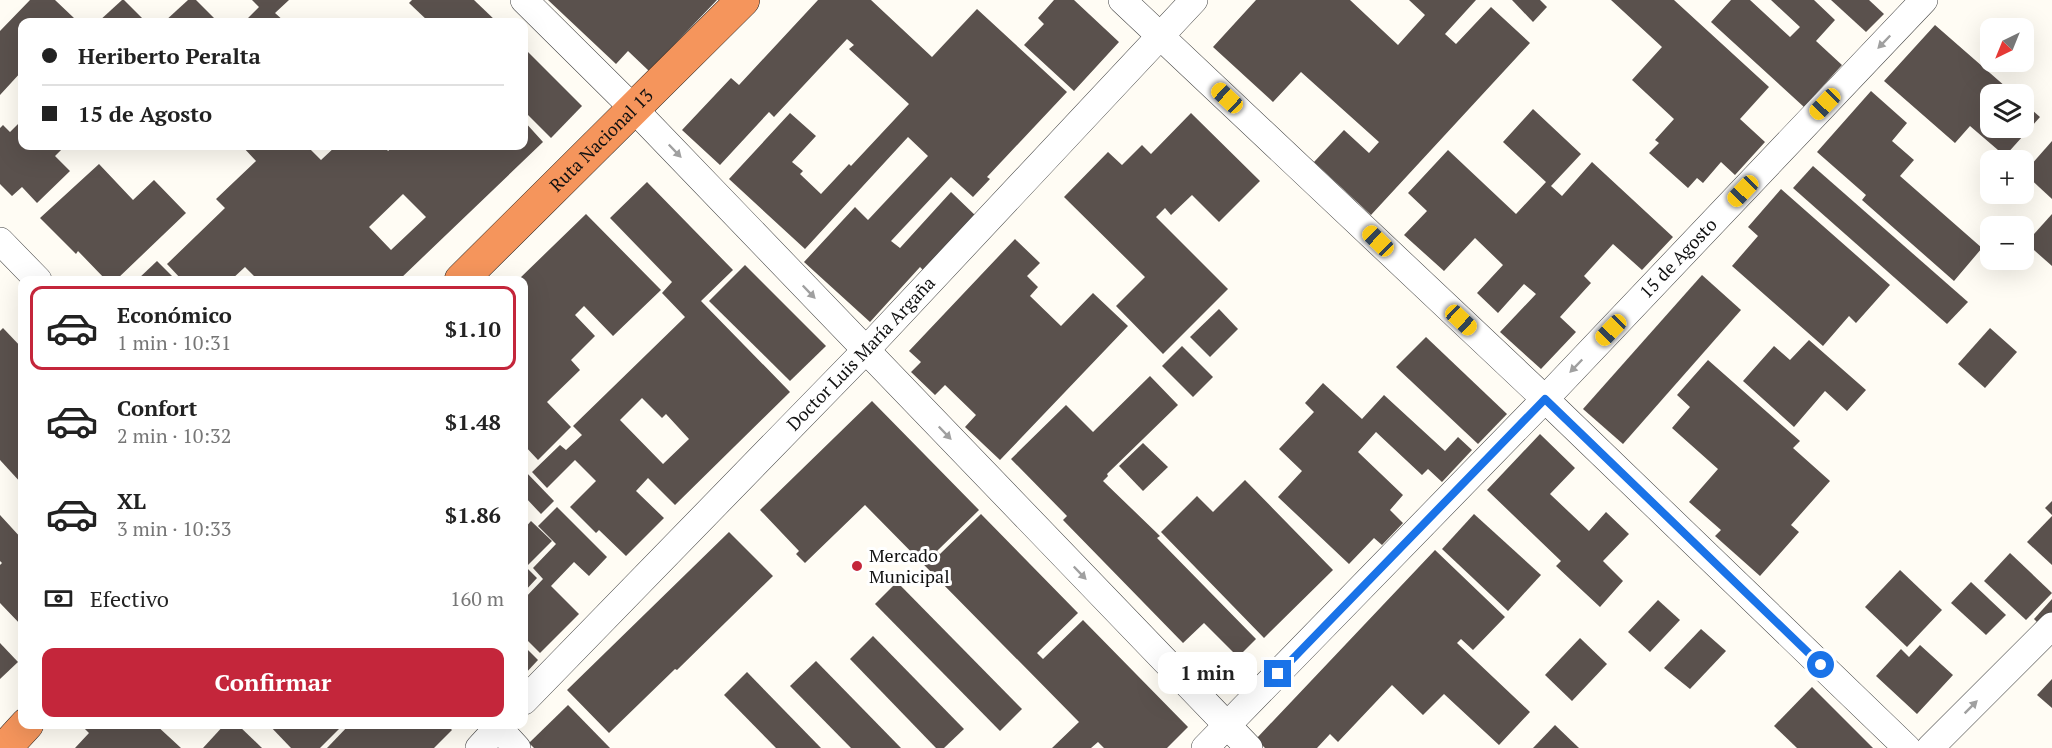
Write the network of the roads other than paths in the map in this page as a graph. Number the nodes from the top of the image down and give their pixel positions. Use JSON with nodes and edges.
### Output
{"nodes":[{"id":1,"x":524,"y":0,"type":"edge"},
{"id":2,"x":743,"y":0,"type":"edge"},
{"id":3,"x":1122,"y":0,"type":"edge"},
{"id":4,"x":1194,"y":0,"type":"edge"},
{"id":5,"x":1924,"y":0,"type":"edge"},
{"id":6,"x":1160,"y":35,"type":"junction"},
{"id":7,"x":634,"y":109,"type":"junction"},
{"id":8,"x":0,"y":241,"type":"edge"},
{"id":9,"x":34,"y":276,"type":"edge"},
{"id":10,"x":465,"y":276,"type":"edge"},
{"id":11,"x":865,"y":351,"type":"junction"},
{"id":12,"x":1545,"y":399,"type":"junction"},
{"id":13,"x":2052,"y":626,"type":"edge"},
{"id":14,"x":528,"y":698,"type":"edge"},
{"id":15,"x":1228,"y":725,"type":"junction"},
{"id":16,"x":22,"y":729,"type":"edge"},
{"id":17,"x":495,"y":729,"type":"edge"},
{"id":18,"x":501,"y":729,"type":"edge"},
{"id":19,"x":5,"y":748,"type":"edge"},
{"id":20,"x":479,"y":748,"type":"edge"},
{"id":21,"x":517,"y":748,"type":"edge"},
{"id":22,"x":1205,"y":748,"type":"edge"},
{"id":23,"x":1249,"y":748,"type":"edge"},
{"id":24,"x":1907,"y":748,"type":"edge"},
{"id":25,"x":1930,"y":748,"type":"edge"}],
"edges":[{"from":1,"to":7,"type":"street"},
{"from":2,"to":7,"type":"highway","name":"Ruta Nacional 13"},
{"from":3,"to":6,"type":"street"},
{"from":4,"to":6,"type":"street","name":"Doctor Luis María Argaña"},
{"from":5,"to":12,"type":"street","name":"15 de Agosto","one_way":true},
{"from":6,"to":11,"type":"street","name":"Doctor Luis María Argaña"},
{"from":6,"to":12,"type":"street"},
{"from":7,"to":10,"type":"highway","name":"Ruta Nacional 13"},
{"from":7,"to":11,"type":"street","one_way":true},
{"from":8,"to":9,"type":"street"},
{"from":11,"to":14,"type":"street","name":"Doctor Luis María Argaña"},
{"from":11,"to":15,"type":"street","one_way":true},
{"from":12,"to":15,"type":"street","name":"15 de Agosto"},
{"from":12,"to":24,"type":"street"},
{"from":25,"to":13,"type":"street","one_way":true},
{"from":15,"to":22,"type":"street","name":"15 de Agosto"},
{"from":15,"to":23,"type":"street"},
{"from":16,"to":19,"type":"highway"},
{"from":17,"to":20,"type":"street"},
{"from":18,"to":21,"type":"street"}]}
